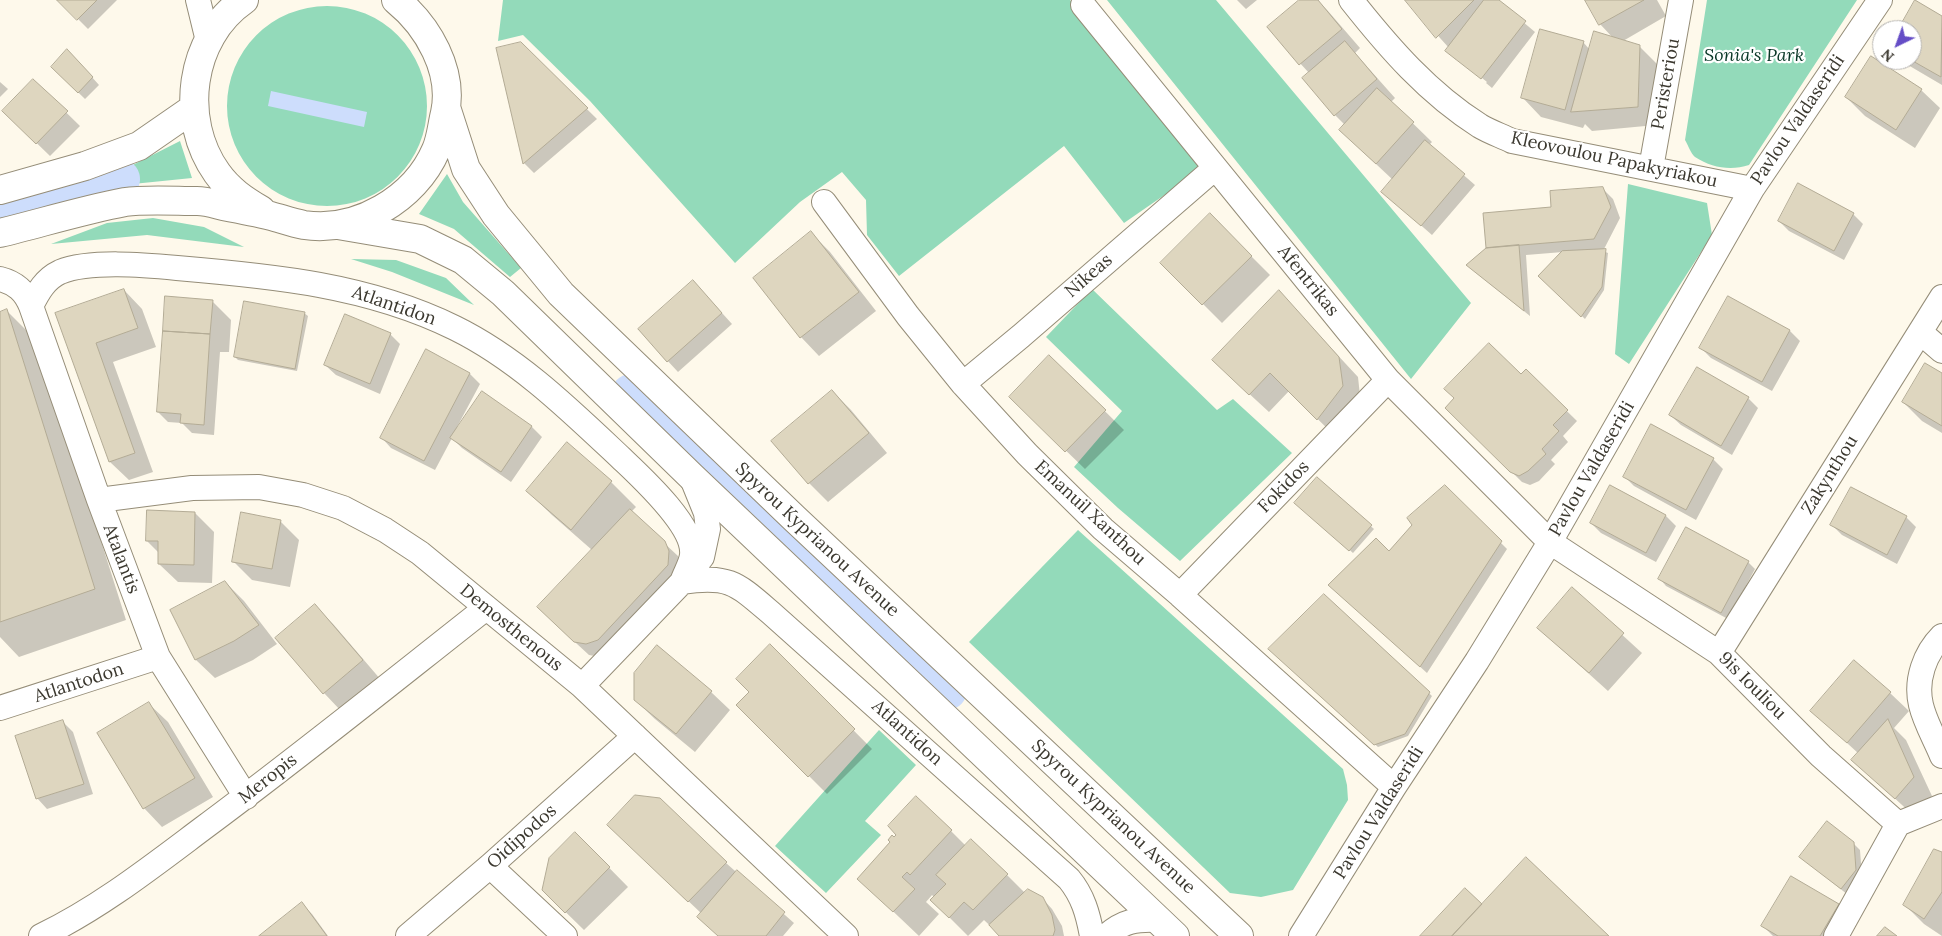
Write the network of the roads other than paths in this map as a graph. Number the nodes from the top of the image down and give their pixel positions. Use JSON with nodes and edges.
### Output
{"nodes":[{"id":1,"x":198,"y":0,"type":"edge"},
{"id":2,"x":244,"y":0,"type":"edge"},
{"id":3,"x":396,"y":0,"type":"edge"},
{"id":4,"x":425,"y":0,"type":"edge"},
{"id":5,"x":1351,"y":0,"type":"edge"},
{"id":6,"x":1681,"y":0,"type":"edge"},
{"id":7,"x":1880,"y":0,"type":"edge"},
{"id":8,"x":1083,"y":5,"type":"dead end"},
{"id":9,"x":426,"y":32,"type":"junction"},
{"id":10,"x":208,"y":41,"type":"junction"},
{"id":11,"x":446,"y":107,"type":"junction"},
{"id":12,"x":194,"y":108,"type":"junction"},
{"id":13,"x":1215,"y":168,"type":"junction"},
{"id":14,"x":1651,"y":168,"type":"junction"},
{"id":15,"x":1752,"y":189,"type":"junction"},
{"id":16,"x":0,"y":190,"type":"edge"},
{"id":17,"x":824,"y":202,"type":"dead end"},
{"id":18,"x":270,"y":216,"type":"junction"},
{"id":19,"x":338,"y":225,"type":"junction"},
{"id":20,"x":0,"y":233,"type":"edge"},
{"id":21,"x":0,"y":279,"type":"edge"},
{"id":22,"x":1942,"y":297,"type":"edge"},
{"id":23,"x":31,"y":306,"type":"junction"},
{"id":24,"x":1920,"y":332,"type":"junction"},
{"id":25,"x":1942,"y":351,"type":"edge"},
{"id":26,"x":1388,"y":380,"type":"junction"},
{"id":27,"x":963,"y":384,"type":"junction"},
{"id":28,"x":691,"y":476,"type":"junction"},
{"id":29,"x":99,"y":500,"type":"junction"},
{"id":30,"x":1550,"y":542,"type":"junction"},
{"id":31,"x":682,"y":582,"type":"junction"},
{"id":32,"x":1180,"y":595,"type":"junction"},
{"id":33,"x":486,"y":608,"type":"junction"},
{"id":34,"x":1942,"y":636,"type":"edge"},
{"id":35,"x":1719,"y":653,"type":"junction"},
{"id":36,"x":158,"y":657,"type":"junction"},
{"id":37,"x":582,"y":686,"type":"junction"},
{"id":38,"x":0,"y":708,"type":"edge"},
{"id":39,"x":635,"y":736,"type":"junction"},
{"id":40,"x":1942,"y":756,"type":"edge"},
{"id":41,"x":1394,"y":787,"type":"junction"},
{"id":42,"x":246,"y":796,"type":"junction"},
{"id":43,"x":1942,"y":806,"type":"edge"},
{"id":44,"x":1898,"y":824,"type":"junction"},
{"id":45,"x":490,"y":866,"type":"junction"},
{"id":46,"x":1166,"y":928,"type":"edge"},
{"id":47,"x":41,"y":936,"type":"edge"},
{"id":48,"x":408,"y":936,"type":"edge"},
{"id":49,"x":564,"y":936,"type":"edge"},
{"id":50,"x":846,"y":936,"type":"edge"},
{"id":51,"x":1092,"y":936,"type":"edge"},
{"id":52,"x":1106,"y":936,"type":"edge"},
{"id":53,"x":1239,"y":936,"type":"edge"},
{"id":54,"x":1301,"y":936,"type":"edge"},
{"id":55,"x":1836,"y":936,"type":"edge"}],
"edges":[{"from":1,"to":10,"type":"street"},
{"from":2,"to":10,"type":"main road"},
{"from":3,"to":9,"type":"main road"},
{"from":4,"to":9,"type":"main road"},
{"from":5,"to":14,"type":"street","name":"Kleovoulou Papakyriakou"},
{"from":6,"to":14,"type":"street","name":"Peristeriou"},
{"from":7,"to":15,"type":"street","name":"Pavlou Valdaseridi"},
{"from":8,"to":13,"type":"street","name":"Afentrikas"},
{"from":9,"to":11,"type":"main road"},
{"from":10,"to":12,"type":"main road"},
{"from":11,"to":19,"type":"main road"},
{"from":11,"to":53,"type":"main road","name":"Spyrou Kyprianou Avenue"},
{"from":12,"to":16,"type":"main road"},
{"from":12,"to":18,"type":"main road"},
{"from":13,"to":26,"type":"street","name":"Afentrikas"},
{"from":13,"to":27,"type":"street","name":"Nikeas"},
{"from":14,"to":15,"type":"street","name":"Kleovoulou Papakyriakou"},
{"from":15,"to":30,"type":"street","name":"Pavlou Valdaseridi"},
{"from":17,"to":27,"type":"street","name":"Emanuil Xanthou"},
{"from":18,"to":19,"type":"main road"},
{"from":18,"to":20,"type":"main road"},
{"from":19,"to":28,"type":"main road"},
{"from":21,"to":23,"type":"street"},
{"from":22,"to":24,"type":"street","name":"Zakynthou"},
{"from":23,"to":29,"type":"street","name":"Atalantis"},
{"from":23,"to":31,"type":"street","name":"Atlantidon"},
{"from":24,"to":25,"type":"street"},
{"from":24,"to":35,"type":"street","name":"Zakynthou"},
{"from":26,"to":30,"type":"street","name":"Afentrikas"},
{"from":26,"to":32,"type":"street","name":"Fokidos"},
{"from":27,"to":32,"type":"street","name":"Emanuil Xanthou"},
{"from":28,"to":31,"type":"street","name":"Atlantidon"},
{"from":28,"to":46,"type":"main road"},
{"from":29,"to":33,"type":"street","name":"Demosthenous"},
{"from":29,"to":36,"type":"street","name":"Atalantis"},
{"from":30,"to":35,"type":"street","name":"9is Iouliou"},
{"from":30,"to":41,"type":"street","name":"Pavlou Valdaseridi"},
{"from":31,"to":37,"type":"street","name":"Atlantidon"},
{"from":31,"to":51,"type":"street","name":"Atlantidon"},
{"from":32,"to":41,"type":"street","name":"Emanuil Xanthou"},
{"from":33,"to":37,"type":"street","name":"Demosthenous"},
{"from":33,"to":42,"type":"street","name":"Meropis"},
{"from":34,"to":40,"type":"street"},
{"from":35,"to":44,"type":"street","name":"9is Iouliou"},
{"from":36,"to":38,"type":"street","name":"Atlantodon"},
{"from":36,"to":42,"type":"street","name":"Atalantis"},
{"from":37,"to":39,"type":"street","name":"Demosthenous"},
{"from":39,"to":45,"type":"street","name":"Oidipodos"},
{"from":39,"to":50,"type":"street","name":"Demosthenous"},
{"from":41,"to":54,"type":"street","name":"Pavlou Valdaseridi"},
{"from":42,"to":47,"type":"street","name":"Meropis"},
{"from":43,"to":44,"type":"street"},
{"from":44,"to":55,"type":"street"},
{"from":45,"to":48,"type":"street","name":"Oidipodos"},
{"from":45,"to":49,"type":"street"},
{"from":46,"to":52,"type":"street"}]}
